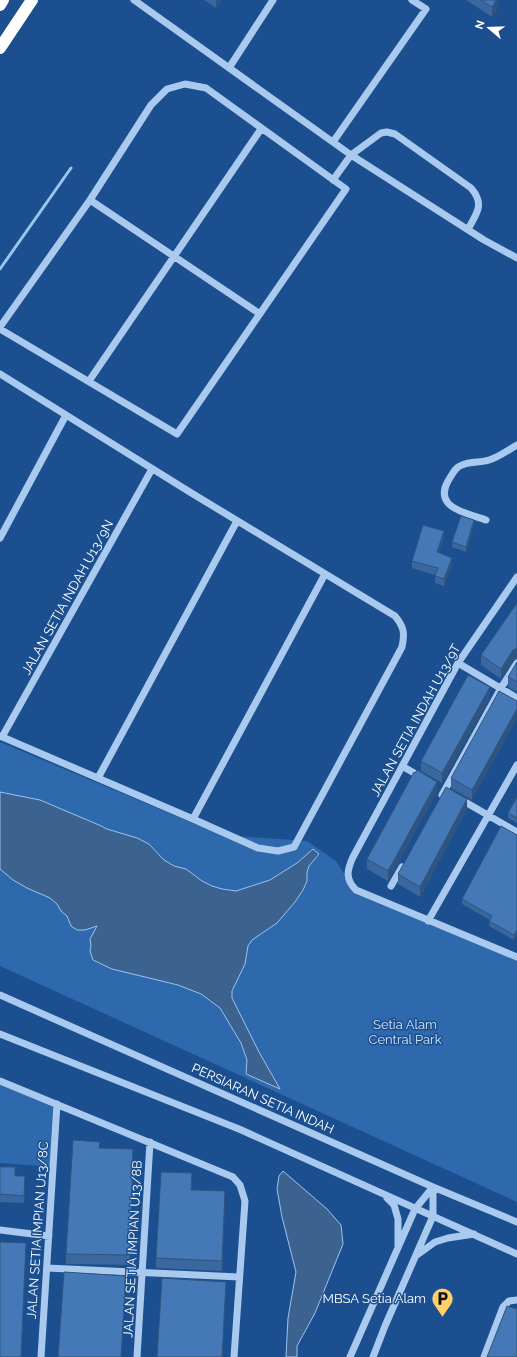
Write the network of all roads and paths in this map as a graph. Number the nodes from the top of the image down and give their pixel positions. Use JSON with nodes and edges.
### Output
{"nodes":[{"id":1,"x":3,"y":0,"type":"edge"},
{"id":2,"x":32,"y":0,"type":"edge"},
{"id":3,"x":40,"y":0,"type":"edge"},
{"id":4,"x":134,"y":0,"type":"edge"},
{"id":5,"x":273,"y":0,"type":"edge"},
{"id":6,"x":412,"y":0,"type":"edge"},
{"id":7,"x":0,"y":5,"type":"edge"},
{"id":8,"x":18,"y":21,"type":"junction"},
{"id":9,"x":0,"y":48,"type":"edge"},
{"id":10,"x":228,"y":68,"type":"junction"},
{"id":11,"x":261,"y":129,"type":"junction"},
{"id":12,"x":333,"y":142,"type":"junction"},
{"id":13,"x":351,"y":155,"type":"junction"},
{"id":14,"x":333,"y":180,"type":"junction"},
{"id":15,"x":90,"y":200,"type":"junction"},
{"id":16,"x":468,"y":229,"type":"junction"},
{"id":17,"x":174,"y":257,"type":"junction"},
{"id":18,"x":517,"y":258,"type":"edge"},
{"id":19,"x":260,"y":314,"type":"junction"},
{"id":20,"x":0,"y":328,"type":"edge"},
{"id":21,"x":0,"y":374,"type":"edge"},
{"id":22,"x":89,"y":381,"type":"junction"},
{"id":23,"x":66,"y":415,"type":"junction"},
{"id":24,"x":517,"y":445,"type":"edge"},
{"id":25,"x":152,"y":469,"type":"junction"},
{"id":26,"x":486,"y":520,"type":"dead end"},
{"id":27,"x":237,"y":521,"type":"junction"},
{"id":28,"x":0,"y":538,"type":"edge"},
{"id":29,"x":325,"y":574,"type":"junction"},
{"id":30,"x":517,"y":577,"type":"edge"},
{"id":31,"x":458,"y":663,"type":"junction"},
{"id":32,"x":517,"y":663,"type":"edge"},
{"id":33,"x":501,"y":688,"type":"junction"},
{"id":34,"x":517,"y":698,"type":"edge"},
{"id":35,"x":1,"y":736,"type":"edge"},
{"id":36,"x":517,"y":765,"type":"edge"},
{"id":37,"x":402,"y":766,"type":"junction"},
{"id":38,"x":98,"y":778,"type":"junction"},
{"id":39,"x":426,"y":780,"type":"edge"},
{"id":40,"x":441,"y":788,"type":"junction"},
{"id":41,"x":437,"y":804,"type":"edge"},
{"id":42,"x":488,"y":815,"type":"junction"},
{"id":43,"x":193,"y":819,"type":"junction"},
{"id":44,"x":517,"y":832,"type":"edge"},
{"id":45,"x":406,"y":859,"type":"edge"},
{"id":46,"x":391,"y":886,"type":"dead end"},
{"id":47,"x":428,"y":921,"type":"junction"},
{"id":48,"x":517,"y":957,"type":"edge"},
{"id":49,"x":0,"y":995,"type":"edge"},
{"id":50,"x":0,"y":1034,"type":"edge"},
{"id":51,"x":0,"y":1081,"type":"edge"},
{"id":52,"x":57,"y":1104,"type":"junction"},
{"id":53,"x":150,"y":1142,"type":"junction"},
{"id":54,"x":433,"y":1186,"type":"junction"},
{"id":55,"x":384,"y":1194,"type":"junction"},
{"id":56,"x":415,"y":1209,"type":"junction"},
{"id":57,"x":433,"y":1216,"type":"junction"},
{"id":58,"x":517,"y":1222,"type":"edge"},
{"id":59,"x":0,"y":1230,"type":"edge"},
{"id":60,"x":474,"y":1234,"type":"junction"},
{"id":61,"x":49,"y":1236,"type":"junction"},
{"id":62,"x":398,"y":1250,"type":"junction"},
{"id":63,"x":517,"y":1254,"type":"edge"},
{"id":64,"x":415,"y":1257,"type":"junction"},
{"id":65,"x":47,"y":1268,"type":"junction"},
{"id":66,"x":143,"y":1272,"type":"junction"},
{"id":67,"x":239,"y":1277,"type":"junction"},
{"id":68,"x":517,"y":1300,"type":"edge"},
{"id":69,"x":41,"y":1357,"type":"edge"},
{"id":70,"x":137,"y":1357,"type":"edge"},
{"id":71,"x":234,"y":1357,"type":"edge"},
{"id":72,"x":350,"y":1357,"type":"edge"},
{"id":73,"x":373,"y":1357,"type":"edge"},
{"id":74,"x":484,"y":1357,"type":"edge"}],
"edges":[{"from":1,"to":7,"type":"highway"},
{"from":2,"to":8,"type":"highway"},
{"from":3,"to":8,"type":"street"},
{"from":4,"to":10,"type":"street"},
{"from":5,"to":10,"type":"street"},
{"from":6,"to":12,"type":"street"},
{"from":8,"to":9,"type":"highway"},
{"from":10,"to":12,"type":"street"},
{"from":11,"to":14,"type":"street"},
{"from":11,"to":15,"type":"street"},
{"from":11,"to":17,"type":"street"},
{"from":12,"to":13,"type":"street"},
{"from":13,"to":14,"type":"street"},
{"from":13,"to":16,"type":"street"},
{"from":13,"to":16,"type":"street"},
{"from":14,"to":19,"type":"street"},
{"from":15,"to":17,"type":"street"},
{"from":15,"to":20,"type":"street"},
{"from":16,"to":18,"type":"street"},
{"from":17,"to":19,"type":"street"},
{"from":17,"to":22,"type":"street"},
{"from":19,"to":22,"type":"street"},
{"from":20,"to":22,"type":"street"},
{"from":21,"to":23,"type":"street"},
{"from":23,"to":25,"type":"street"},
{"from":23,"to":28,"type":"street"},
{"from":24,"to":26,"type":"street"},
{"from":25,"to":27,"type":"street"},
{"from":25,"to":35,"type":"street","name":"JALAN SETIA INDAH U13/9N"},
{"from":27,"to":29,"type":"street"},
{"from":27,"to":38,"type":"street"},
{"from":29,"to":43,"type":"street"},
{"from":29,"to":43,"type":"street"},
{"from":30,"to":31,"type":"street","name":"JALAN SETIA INDAH U13/9T"},
{"from":31,"to":33,"type":"street"},
{"from":31,"to":37,"type":"street","name":"JALAN SETIA INDAH U13/9T"},
{"from":32,"to":33,"type":"street"},
{"from":33,"to":34,"type":"street"},
{"from":33,"to":40,"type":"street"},
{"from":35,"to":38,"type":"street"},
{"from":36,"to":42,"type":"street"},
{"from":37,"to":39,"type":"street"},
{"from":37,"to":47,"type":"street","name":"JALAN SETIA INDAH U13/9T"},
{"from":38,"to":43,"type":"street"},
{"from":40,"to":41,"type":"street"},
{"from":40,"to":42,"type":"street"},
{"from":42,"to":44,"type":"street"},
{"from":42,"to":47,"type":"street"},
{"from":45,"to":46,"type":"street"},
{"from":47,"to":48,"type":"street","name":"JALAN SETIA INDAH U13/9T"},
{"from":49,"to":54,"type":"street","name":"PERSIARAN SETIA INDAH"},
{"from":50,"to":55,"type":"street"},
{"from":51,"to":52,"type":"street"},
{"from":52,"to":53,"type":"street"},
{"from":52,"to":61,"type":"street","name":"JALAN SETIA IMPIAN U13/8C"},
{"from":53,"to":66,"type":"street","name":"JALAN SETIA IMPIAN U13/8B"},
{"from":53,"to":67,"type":"street"},
{"from":54,"to":56,"type":"street"},
{"from":54,"to":57,"type":"street"},
{"from":54,"to":58,"type":"street","name":"PERSIARAN SETIA INDAH"},
{"from":55,"to":56,"type":"street"},
{"from":55,"to":62,"type":"street"},
{"from":56,"to":57,"type":"street"},
{"from":56,"to":62,"type":"street"},
{"from":57,"to":60,"type":"street"},
{"from":57,"to":64,"type":"street"},
{"from":59,"to":61,"type":"street"},
{"from":60,"to":63,"type":"street"},
{"from":60,"to":64,"type":"street"},
{"from":61,"to":65,"type":"street","name":"JALAN SETIA IMPIAN U13/8C"},
{"from":62,"to":72,"type":"street"},
{"from":64,"to":73,"type":"street"},
{"from":65,"to":66,"type":"street"},
{"from":65,"to":69,"type":"street","name":"JALAN SETIA IMPIAN U13/8C"},
{"from":66,"to":67,"type":"street"},
{"from":66,"to":70,"type":"street","name":"JALAN SETIA IMPIAN U13/8B"},
{"from":67,"to":71,"type":"street"},
{"from":68,"to":74,"type":"street"}]}
